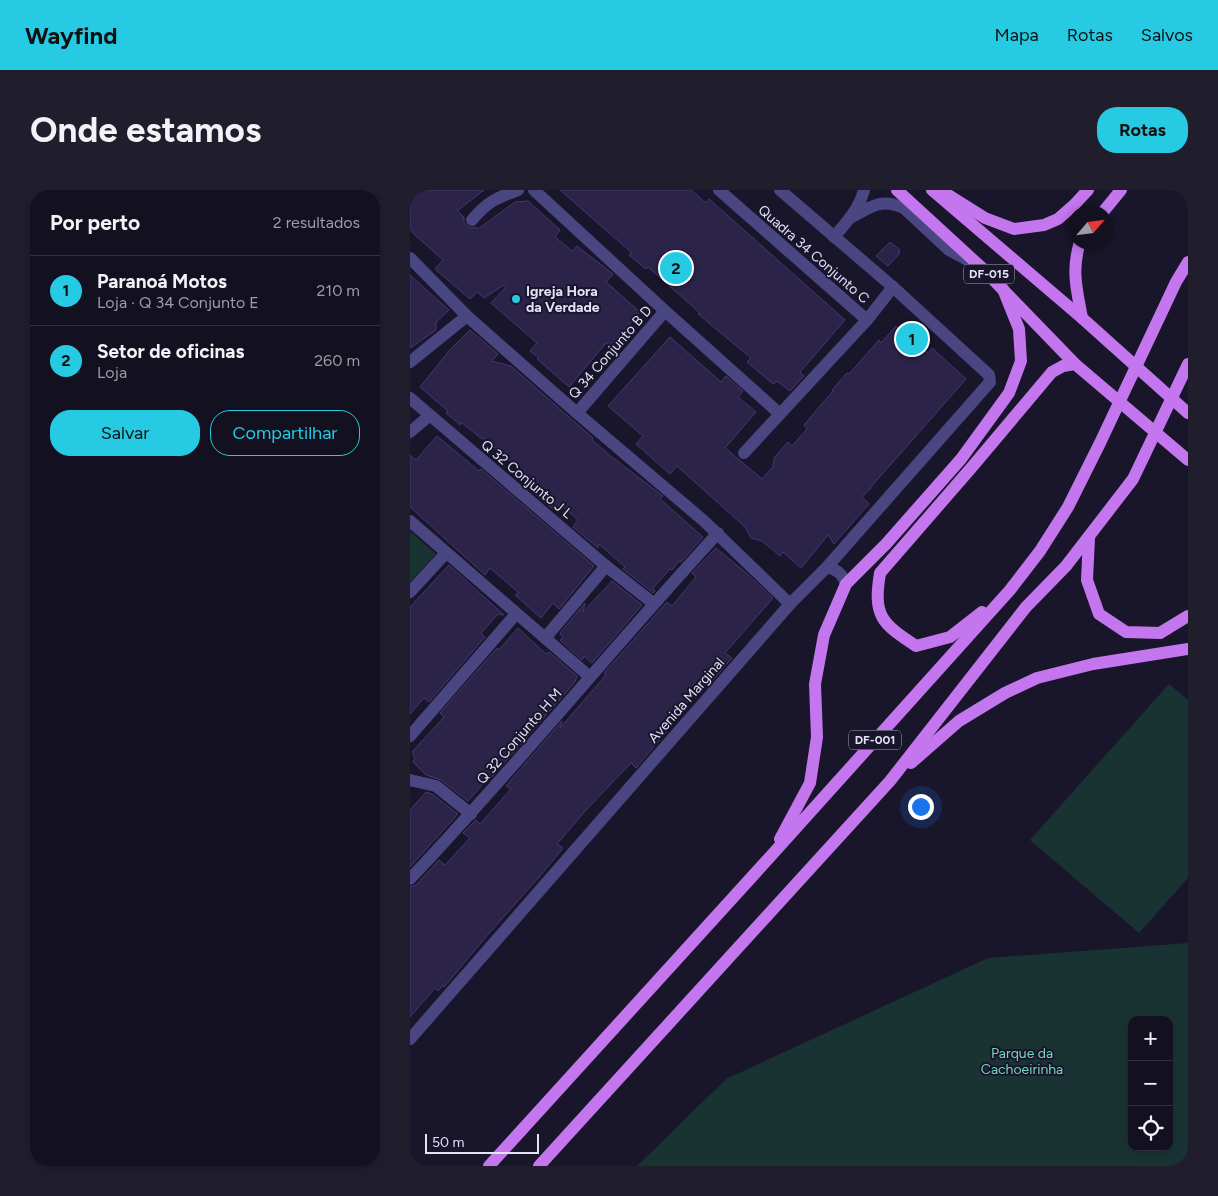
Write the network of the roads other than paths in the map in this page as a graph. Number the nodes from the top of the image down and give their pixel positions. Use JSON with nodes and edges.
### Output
{"nodes":[{"id":1,"x":518,"y":190,"type":"edge"},
{"id":2,"x":534,"y":190,"type":"edge"},
{"id":3,"x":719,"y":190,"type":"edge"},
{"id":4,"x":780,"y":190,"type":"edge"},
{"id":5,"x":864,"y":190,"type":"edge"},
{"id":6,"x":897,"y":190,"type":"edge"},
{"id":7,"x":932,"y":190,"type":"edge"},
{"id":8,"x":940,"y":190,"type":"edge"},
{"id":9,"x":1088,"y":190,"type":"edge"},
{"id":10,"x":1121,"y":190,"type":"edge"},
{"id":11,"x":1109,"y":205,"type":"edge"},
{"id":12,"x":852,"y":217,"type":"junction"},
{"id":13,"x":472,"y":220,"type":"dead end"},
{"id":14,"x":834,"y":237,"type":"junction"},
{"id":15,"x":1077,"y":250,"type":"edge"},
{"id":16,"x":410,"y":258,"type":"edge"},
{"id":17,"x":1188,"y":262,"type":"edge"},
{"id":18,"x":982,"y":268,"type":"junction"},
{"id":19,"x":893,"y":287,"type":"junction"},
{"id":20,"x":1003,"y":290,"type":"junction"},
{"id":21,"x":665,"y":311,"type":"junction"},
{"id":22,"x":468,"y":316,"type":"junction"},
{"id":23,"x":1082,"y":318,"type":"junction"},
{"id":24,"x":867,"y":320,"type":"junction"},
{"id":25,"x":410,"y":362,"type":"edge"},
{"id":26,"x":1188,"y":364,"type":"edge"},
{"id":27,"x":1078,"y":366,"type":"junction"},
{"id":28,"x":410,"y":398,"type":"edge"},
{"id":29,"x":577,"y":413,"type":"junction"},
{"id":30,"x":1188,"y":413,"type":"edge"},
{"id":31,"x":780,"y":414,"type":"junction"},
{"id":32,"x":429,"y":416,"type":"junction"},
{"id":33,"x":410,"y":432,"type":"edge"},
{"id":34,"x":744,"y":453,"type":"dead end"},
{"id":35,"x":1187,"y":459,"type":"edge"},
{"id":36,"x":410,"y":522,"type":"edge"},
{"id":37,"x":718,"y":533,"type":"junction"},
{"id":38,"x":1089,"y":538,"type":"junction"},
{"id":39,"x":446,"y":553,"type":"junction"},
{"id":40,"x":606,"y":566,"type":"junction"},
{"id":41,"x":826,"y":567,"type":"junction"},
{"id":42,"x":846,"y":584,"type":"junction"},
{"id":43,"x":1010,"y":590,"type":"junction"},
{"id":44,"x":410,"y":592,"type":"edge"},
{"id":45,"x":653,"y":603,"type":"junction"},
{"id":46,"x":790,"y":604,"type":"junction"},
{"id":47,"x":516,"y":614,"type":"junction"},
{"id":48,"x":1188,"y":616,"type":"edge"},
{"id":49,"x":545,"y":638,"type":"junction"},
{"id":50,"x":1188,"y":648,"type":"edge"},
{"id":51,"x":590,"y":677,"type":"junction"},
{"id":52,"x":410,"y":736,"type":"edge"},
{"id":53,"x":410,"y":780,"type":"edge"},
{"id":54,"x":890,"y":780,"type":"junction"},
{"id":55,"x":471,"y":814,"type":"junction"},
{"id":56,"x":769,"y":858,"type":"junction"},
{"id":57,"x":410,"y":879,"type":"edge"},
{"id":58,"x":410,"y":1039,"type":"edge"},
{"id":59,"x":489,"y":1166,"type":"edge"},
{"id":60,"x":539,"y":1166,"type":"edge"}],
"edges":[{"from":1,"to":13,"type":"street"},
{"from":2,"to":21,"type":"street"},
{"from":3,"to":24,"type":"street","name":"Quadra 34 Conjunto C"},
{"from":4,"to":14,"type":"street"},
{"from":5,"to":12,"type":"street"},
{"from":6,"to":18,"type":"main road","number":"DF-015"},
{"from":7,"to":23,"type":"main road","number":"DF-015"},
{"from":8,"to":9,"type":"main road"},
{"from":10,"to":11,"type":"main road"},
{"from":12,"to":14,"type":"street"},
{"from":12,"to":18,"type":"street"},
{"from":14,"to":19,"type":"street"},
{"from":15,"to":23,"type":"main road"},
{"from":16,"to":22,"type":"street"},
{"from":17,"to":43,"type":"main road","number":"DF-001"},
{"from":18,"to":20,"type":"main road","number":"DF-015"},
{"from":19,"to":24,"type":"street"},
{"from":19,"to":41,"type":"street","name":"Avenida Marginal"},
{"from":20,"to":27,"type":"main road","number":"DF-015"},
{"from":20,"to":42,"type":"main road"},
{"from":21,"to":29,"type":"street","name":"Q 34 Conjunto B D"},
{"from":21,"to":31,"type":"street"},
{"from":22,"to":25,"type":"street"},
{"from":22,"to":29,"type":"street"},
{"from":23,"to":30,"type":"main road","number":"DF-015"},
{"from":24,"to":31,"type":"street"},
{"from":26,"to":38,"type":"main road","number":"DF-001"},
{"from":27,"to":35,"type":"main road"},
{"from":27,"to":43,"type":"main road"},
{"from":28,"to":32,"type":"street","name":"Q 32 Conjunto J L"},
{"from":29,"to":37,"type":"street"},
{"from":31,"to":34,"type":"street"},
{"from":32,"to":33,"type":"street"},
{"from":32,"to":40,"type":"street","name":"Q 32 Conjunto J L"},
{"from":36,"to":39,"type":"street"},
{"from":37,"to":45,"type":"street","name":"Q 32 Conjunto H M"},
{"from":37,"to":46,"type":"street"},
{"from":38,"to":48,"type":"main road"},
{"from":38,"to":54,"type":"main road","number":"DF-001"},
{"from":39,"to":44,"type":"street"},
{"from":39,"to":47,"type":"street"},
{"from":40,"to":45,"type":"street","name":"Q 32 Conjunto J L"},
{"from":40,"to":49,"type":"street"},
{"from":41,"to":42,"type":"street"},
{"from":41,"to":46,"type":"street","name":"Avenida Marginal"},
{"from":42,"to":56,"type":"main road"},
{"from":43,"to":56,"type":"main road","number":"DF-001"},
{"from":45,"to":51,"type":"street","name":"Q 32 Conjunto H M"},
{"from":46,"to":58,"type":"street","name":"Avenida Marginal"},
{"from":47,"to":49,"type":"street"},
{"from":47,"to":52,"type":"street"},
{"from":49,"to":51,"type":"street"},
{"from":50,"to":54,"type":"main road"},
{"from":51,"to":55,"type":"street","name":"Q 32 Conjunto H M"},
{"from":53,"to":55,"type":"street"},
{"from":54,"to":60,"type":"main road","number":"DF-001"},
{"from":55,"to":57,"type":"street","name":"Q 32 Conjunto H M"},
{"from":56,"to":59,"type":"main road","number":"DF-001"}]}
